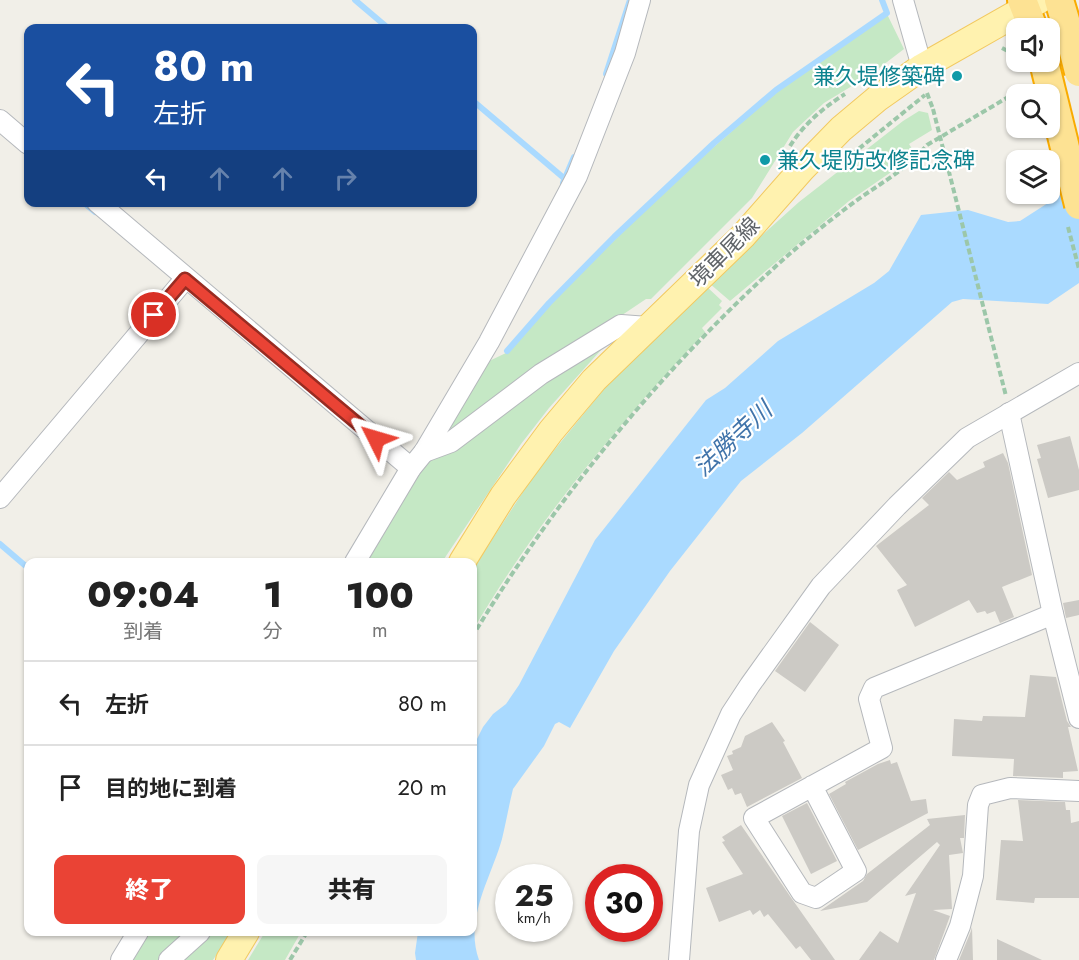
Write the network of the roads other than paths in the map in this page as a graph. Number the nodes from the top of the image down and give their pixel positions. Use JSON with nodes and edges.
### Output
{"nodes":[{"id":1,"x":640,"y":0,"type":"edge"},
{"id":2,"x":903,"y":0,"type":"edge"},
{"id":3,"x":1059,"y":0,"type":"edge"},
{"id":4,"x":1030,"y":9,"type":"edge"},
{"id":5,"x":1046,"y":72,"type":"edge"},
{"id":6,"x":1079,"y":72,"type":"edge"},
{"id":7,"x":928,"y":77,"type":"junction"},
{"id":8,"x":0,"y":120,"type":"edge"},
{"id":9,"x":24,"y":141,"type":"edge"},
{"id":10,"x":1079,"y":205,"type":"edge"},
{"id":11,"x":102,"y":207,"type":"edge"},
{"id":12,"x":185,"y":279,"type":"junction"},
{"id":13,"x":648,"y":327,"type":"junction"},
{"id":14,"x":1079,"y":373,"type":"edge"},
{"id":15,"x":1008,"y":404,"type":"junction"},
{"id":16,"x":424,"y":452,"type":"junction"},
{"id":17,"x":411,"y":468,"type":"junction"},
{"id":18,"x":0,"y":498,"type":"edge"},
{"id":19,"x":357,"y":558,"type":"edge"},
{"id":20,"x":464,"y":558,"type":"edge"},
{"id":21,"x":1053,"y":614,"type":"junction"},
{"id":22,"x":1079,"y":718,"type":"edge"},
{"id":23,"x":812,"y":786,"type":"junction"},
{"id":24,"x":1079,"y":791,"type":"edge"},
{"id":25,"x":136,"y":936,"type":"edge"},
{"id":26,"x":196,"y":936,"type":"edge"},
{"id":27,"x":244,"y":936,"type":"edge"},
{"id":28,"x":121,"y":960,"type":"edge"},
{"id":29,"x":169,"y":960,"type":"edge"},
{"id":30,"x":229,"y":960,"type":"edge"},
{"id":31,"x":679,"y":960,"type":"edge"},
{"id":32,"x":946,"y":960,"type":"edge"}],
"edges":[{"from":1,"to":16,"type":"street"},
{"from":2,"to":7,"type":"street"},
{"from":3,"to":6,"type":"highway","bridge":true},
{"from":4,"to":7,"type":"main road","name":"境車尾線"},
{"from":5,"to":10,"type":"highway","bridge":true},
{"from":7,"to":13,"type":"main road","name":"境車尾線"},
{"from":8,"to":9,"type":"street"},
{"from":11,"to":12,"type":"street"},
{"from":12,"to":17,"type":"street"},
{"from":12,"to":18,"type":"street"},
{"from":13,"to":16,"type":"street"},
{"from":13,"to":20,"type":"main road","name":"境車尾線"},
{"from":14,"to":15,"type":"street"},
{"from":15,"to":21,"type":"street"},
{"from":15,"to":31,"type":"street"},
{"from":16,"to":17,"type":"street"},
{"from":17,"to":19,"type":"street"},
{"from":21,"to":22,"type":"street"},
{"from":21,"to":23,"type":"street"},
{"from":23,"to":23,"type":"street"},
{"from":24,"to":32,"type":"street"},
{"from":25,"to":28,"type":"street"},
{"from":26,"to":29,"type":"street"},
{"from":27,"to":30,"type":"main road"}]}
